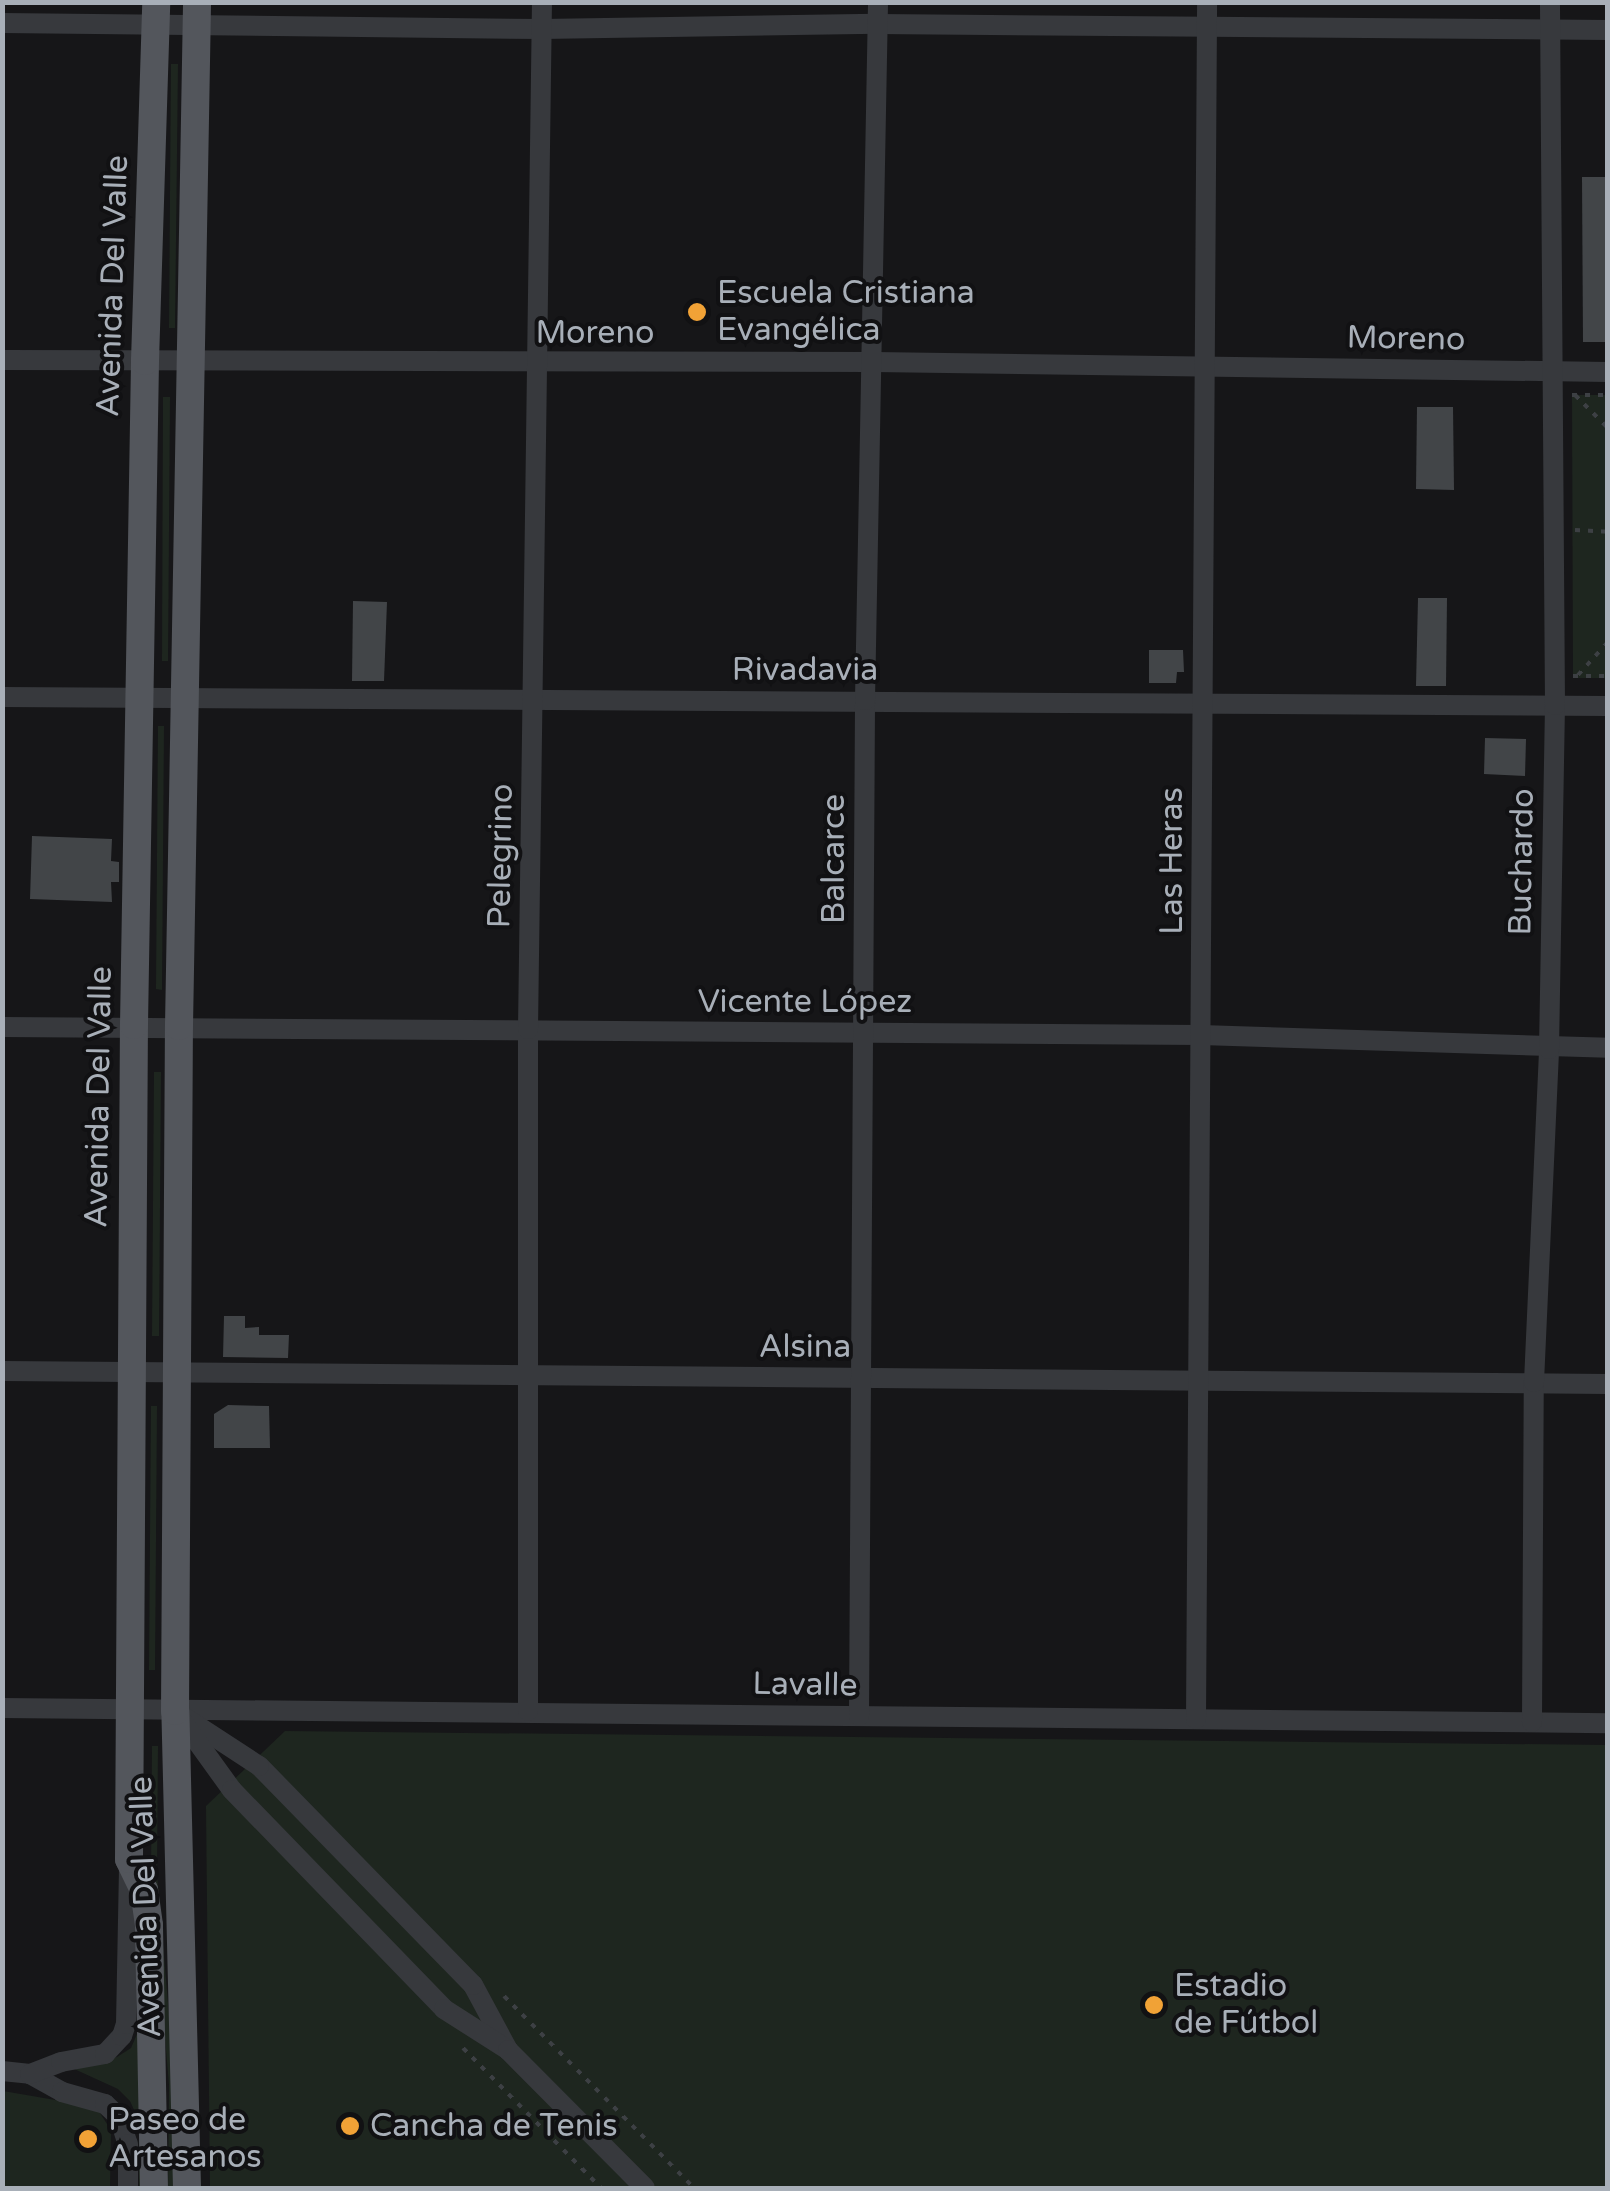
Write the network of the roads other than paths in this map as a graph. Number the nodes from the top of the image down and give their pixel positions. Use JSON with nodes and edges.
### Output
{"nodes":[{"id":1,"x":542,"y":2,"type":"edge"},
{"id":2,"x":1207,"y":2,"type":"edge"},
{"id":3,"x":1550,"y":2,"type":"edge"},
{"id":4,"x":197,"y":13,"type":"edge"},
{"id":5,"x":878,"y":13,"type":"edge"},
{"id":6,"x":156,"y":14,"type":"edge"},
{"id":7,"x":2,"y":23,"type":"edge"},
{"id":8,"x":1207,"y":25,"type":"junction"},
{"id":9,"x":542,"y":29,"type":"junction"},
{"id":10,"x":1550,"y":30,"type":"junction"},
{"id":11,"x":1608,"y":30,"type":"edge"},
{"id":12,"x":2,"y":360,"type":"edge"},
{"id":13,"x":188,"y":360,"type":"junction"},
{"id":14,"x":145,"y":361,"type":"junction"},
{"id":15,"x":874,"y":362,"type":"junction"},
{"id":16,"x":536,"y":363,"type":"junction"},
{"id":17,"x":1205,"y":365,"type":"junction"},
{"id":18,"x":1552,"y":372,"type":"junction"},
{"id":19,"x":1608,"y":372,"type":"edge"},
{"id":20,"x":2,"y":696,"type":"edge"},
{"id":21,"x":141,"y":698,"type":"junction"},
{"id":22,"x":186,"y":698,"type":"junction"},
{"id":23,"x":533,"y":700,"type":"junction"},
{"id":24,"x":864,"y":700,"type":"junction"},
{"id":25,"x":1203,"y":704,"type":"junction"},
{"id":26,"x":1555,"y":705,"type":"junction"},
{"id":27,"x":1608,"y":706,"type":"edge"},
{"id":28,"x":134,"y":1026,"type":"junction"},
{"id":29,"x":179,"y":1026,"type":"junction"},
{"id":30,"x":2,"y":1027,"type":"edge"},
{"id":31,"x":528,"y":1029,"type":"junction"},
{"id":32,"x":863,"y":1032,"type":"junction"},
{"id":33,"x":1201,"y":1035,"type":"junction"},
{"id":34,"x":1608,"y":1048,"type":"edge"},
{"id":35,"x":1549,"y":1049,"type":"junction"},
{"id":36,"x":132,"y":1370,"type":"junction"},
{"id":37,"x":177,"y":1370,"type":"junction"},
{"id":38,"x":2,"y":1371,"type":"edge"},
{"id":39,"x":861,"y":1376,"type":"junction"},
{"id":40,"x":528,"y":1378,"type":"junction"},
{"id":41,"x":1199,"y":1380,"type":"junction"},
{"id":42,"x":1534,"y":1382,"type":"junction"},
{"id":43,"x":1608,"y":1384,"type":"edge"},
{"id":44,"x":2,"y":1708,"type":"edge"},
{"id":45,"x":130,"y":1710,"type":"junction"},
{"id":46,"x":174,"y":1710,"type":"junction"},
{"id":47,"x":528,"y":1712,"type":"junction"},
{"id":48,"x":860,"y":1716,"type":"junction"},
{"id":49,"x":1196,"y":1719,"type":"junction"},
{"id":50,"x":1532,"y":1722,"type":"junction"},
{"id":51,"x":1608,"y":1723,"type":"edge"},
{"id":52,"x":130,"y":1859,"type":"junction"},
{"id":53,"x":508,"y":2050,"type":"junction"},
{"id":54,"x":2,"y":2071,"type":"edge"},
{"id":55,"x":30,"y":2074,"type":"junction"},
{"id":56,"x":128,"y":2188,"type":"edge"},
{"id":57,"x":154,"y":2188,"type":"edge"},
{"id":58,"x":187,"y":2188,"type":"edge"},
{"id":59,"x":645,"y":2188,"type":"edge"}],
"edges":[{"from":1,"to":9,"type":"street","name":"Pelegrino"},
{"from":2,"to":8,"type":"street","name":"Las Heras"},
{"from":3,"to":10,"type":"street","name":"Buchardo"},
{"from":4,"to":6,"type":"street"},
{"from":4,"to":9,"type":"street"},
{"from":4,"to":13,"type":"main road","name":"Avenida Del Valle"},
{"from":5,"to":8,"type":"street"},
{"from":5,"to":9,"type":"street"},
{"from":5,"to":15,"type":"street","name":"Balcarce"},
{"from":6,"to":7,"type":"street"},
{"from":6,"to":14,"type":"main road","name":"Avenida Del Valle"},
{"from":8,"to":10,"type":"street"},
{"from":8,"to":17,"type":"street","name":"Las Heras"},
{"from":9,"to":16,"type":"street","name":"Pelegrino"},
{"from":10,"to":11,"type":"street"},
{"from":10,"to":18,"type":"street","name":"Buchardo"},
{"from":12,"to":14,"type":"street","name":"Moreno"},
{"from":13,"to":14,"type":"street","name":"Moreno"},
{"from":13,"to":16,"type":"street","name":"Moreno"},
{"from":13,"to":22,"type":"main road","name":"Avenida Del Valle"},
{"from":14,"to":21,"type":"main road","name":"Avenida Del Valle"},
{"from":15,"to":16,"type":"street","name":"Moreno"},
{"from":15,"to":17,"type":"street","name":"Moreno"},
{"from":15,"to":24,"type":"street","name":"Balcarce"},
{"from":16,"to":23,"type":"street","name":"Pelegrino"},
{"from":17,"to":18,"type":"street","name":"Moreno"},
{"from":17,"to":25,"type":"street","name":"Las Heras"},
{"from":18,"to":19,"type":"street","name":"Moreno"},
{"from":18,"to":26,"type":"street","name":"Buchardo"},
{"from":20,"to":21,"type":"street","name":"Rivadavia"},
{"from":21,"to":22,"type":"street","name":"Rivadavia"},
{"from":21,"to":28,"type":"main road","name":"Avenida Del Valle"},
{"from":22,"to":23,"type":"street","name":"Rivadavia"},
{"from":22,"to":29,"type":"main road","name":"Avenida Del Valle"},
{"from":23,"to":24,"type":"street","name":"Rivadavia"},
{"from":23,"to":31,"type":"street","name":"Pelegrino"},
{"from":24,"to":25,"type":"street","name":"Rivadavia"},
{"from":24,"to":32,"type":"street","name":"Balcarce"},
{"from":25,"to":26,"type":"street","name":"Rivadavia"},
{"from":25,"to":33,"type":"street","name":"Las Heras"},
{"from":26,"to":27,"type":"street","name":"Rivadavia"},
{"from":26,"to":35,"type":"street","name":"Buchardo"},
{"from":28,"to":29,"type":"street","name":"Vicente López"},
{"from":28,"to":30,"type":"street","name":"Vicente López"},
{"from":28,"to":36,"type":"main road","name":"Avenida Del Valle"},
{"from":29,"to":31,"type":"street","name":"Vicente López"},
{"from":29,"to":37,"type":"main road","name":"Avenida Del Valle"},
{"from":31,"to":32,"type":"street","name":"Vicente López"},
{"from":31,"to":40,"type":"street","name":"Pelegrino"},
{"from":32,"to":33,"type":"street","name":"Vicente López"},
{"from":32,"to":39,"type":"street","name":"Balcarce"},
{"from":33,"to":35,"type":"street","name":"Vicente López"},
{"from":33,"to":41,"type":"street","name":"Las Heras"},
{"from":34,"to":35,"type":"street","name":"Vicente López"},
{"from":35,"to":42,"type":"street","name":"Buchardo"},
{"from":36,"to":37,"type":"street","name":"Alsina"},
{"from":36,"to":38,"type":"street","name":"Alsina"},
{"from":36,"to":45,"type":"main road","name":"Avenida Del Valle"},
{"from":37,"to":40,"type":"street","name":"Alsina"},
{"from":37,"to":46,"type":"main road","name":"Avenida Del Valle"},
{"from":39,"to":40,"type":"street","name":"Alsina"},
{"from":39,"to":41,"type":"street","name":"Alsina"},
{"from":39,"to":48,"type":"street","name":"Balcarce"},
{"from":40,"to":47,"type":"street","name":"Pelegrino"},
{"from":41,"to":42,"type":"street","name":"Alsina"},
{"from":41,"to":49,"type":"street","name":"Las Heras"},
{"from":42,"to":43,"type":"street","name":"Alsina"},
{"from":42,"to":50,"type":"street","name":"Buchardo"},
{"from":44,"to":45,"type":"street","name":"Lavalle"},
{"from":45,"to":46,"type":"street","name":"Lavalle"},
{"from":45,"to":52,"type":"main road","name":"Avenida Del Valle"},
{"from":46,"to":47,"type":"street","name":"Lavalle"},
{"from":46,"to":53,"type":"street"},
{"from":46,"to":53,"type":"street"},
{"from":46,"to":58,"type":"main road","name":"Avenida Del Valle"},
{"from":47,"to":48,"type":"street","name":"Lavalle"},
{"from":48,"to":49,"type":"street","name":"Lavalle"},
{"from":49,"to":50,"type":"street","name":"Lavalle"},
{"from":50,"to":51,"type":"street","name":"Lavalle"},
{"from":52,"to":55,"type":"street"},
{"from":52,"to":57,"type":"main road","name":"Avenida Del Valle"},
{"from":53,"to":59,"type":"street"},
{"from":54,"to":55,"type":"street"},
{"from":55,"to":56,"type":"street"}]}
